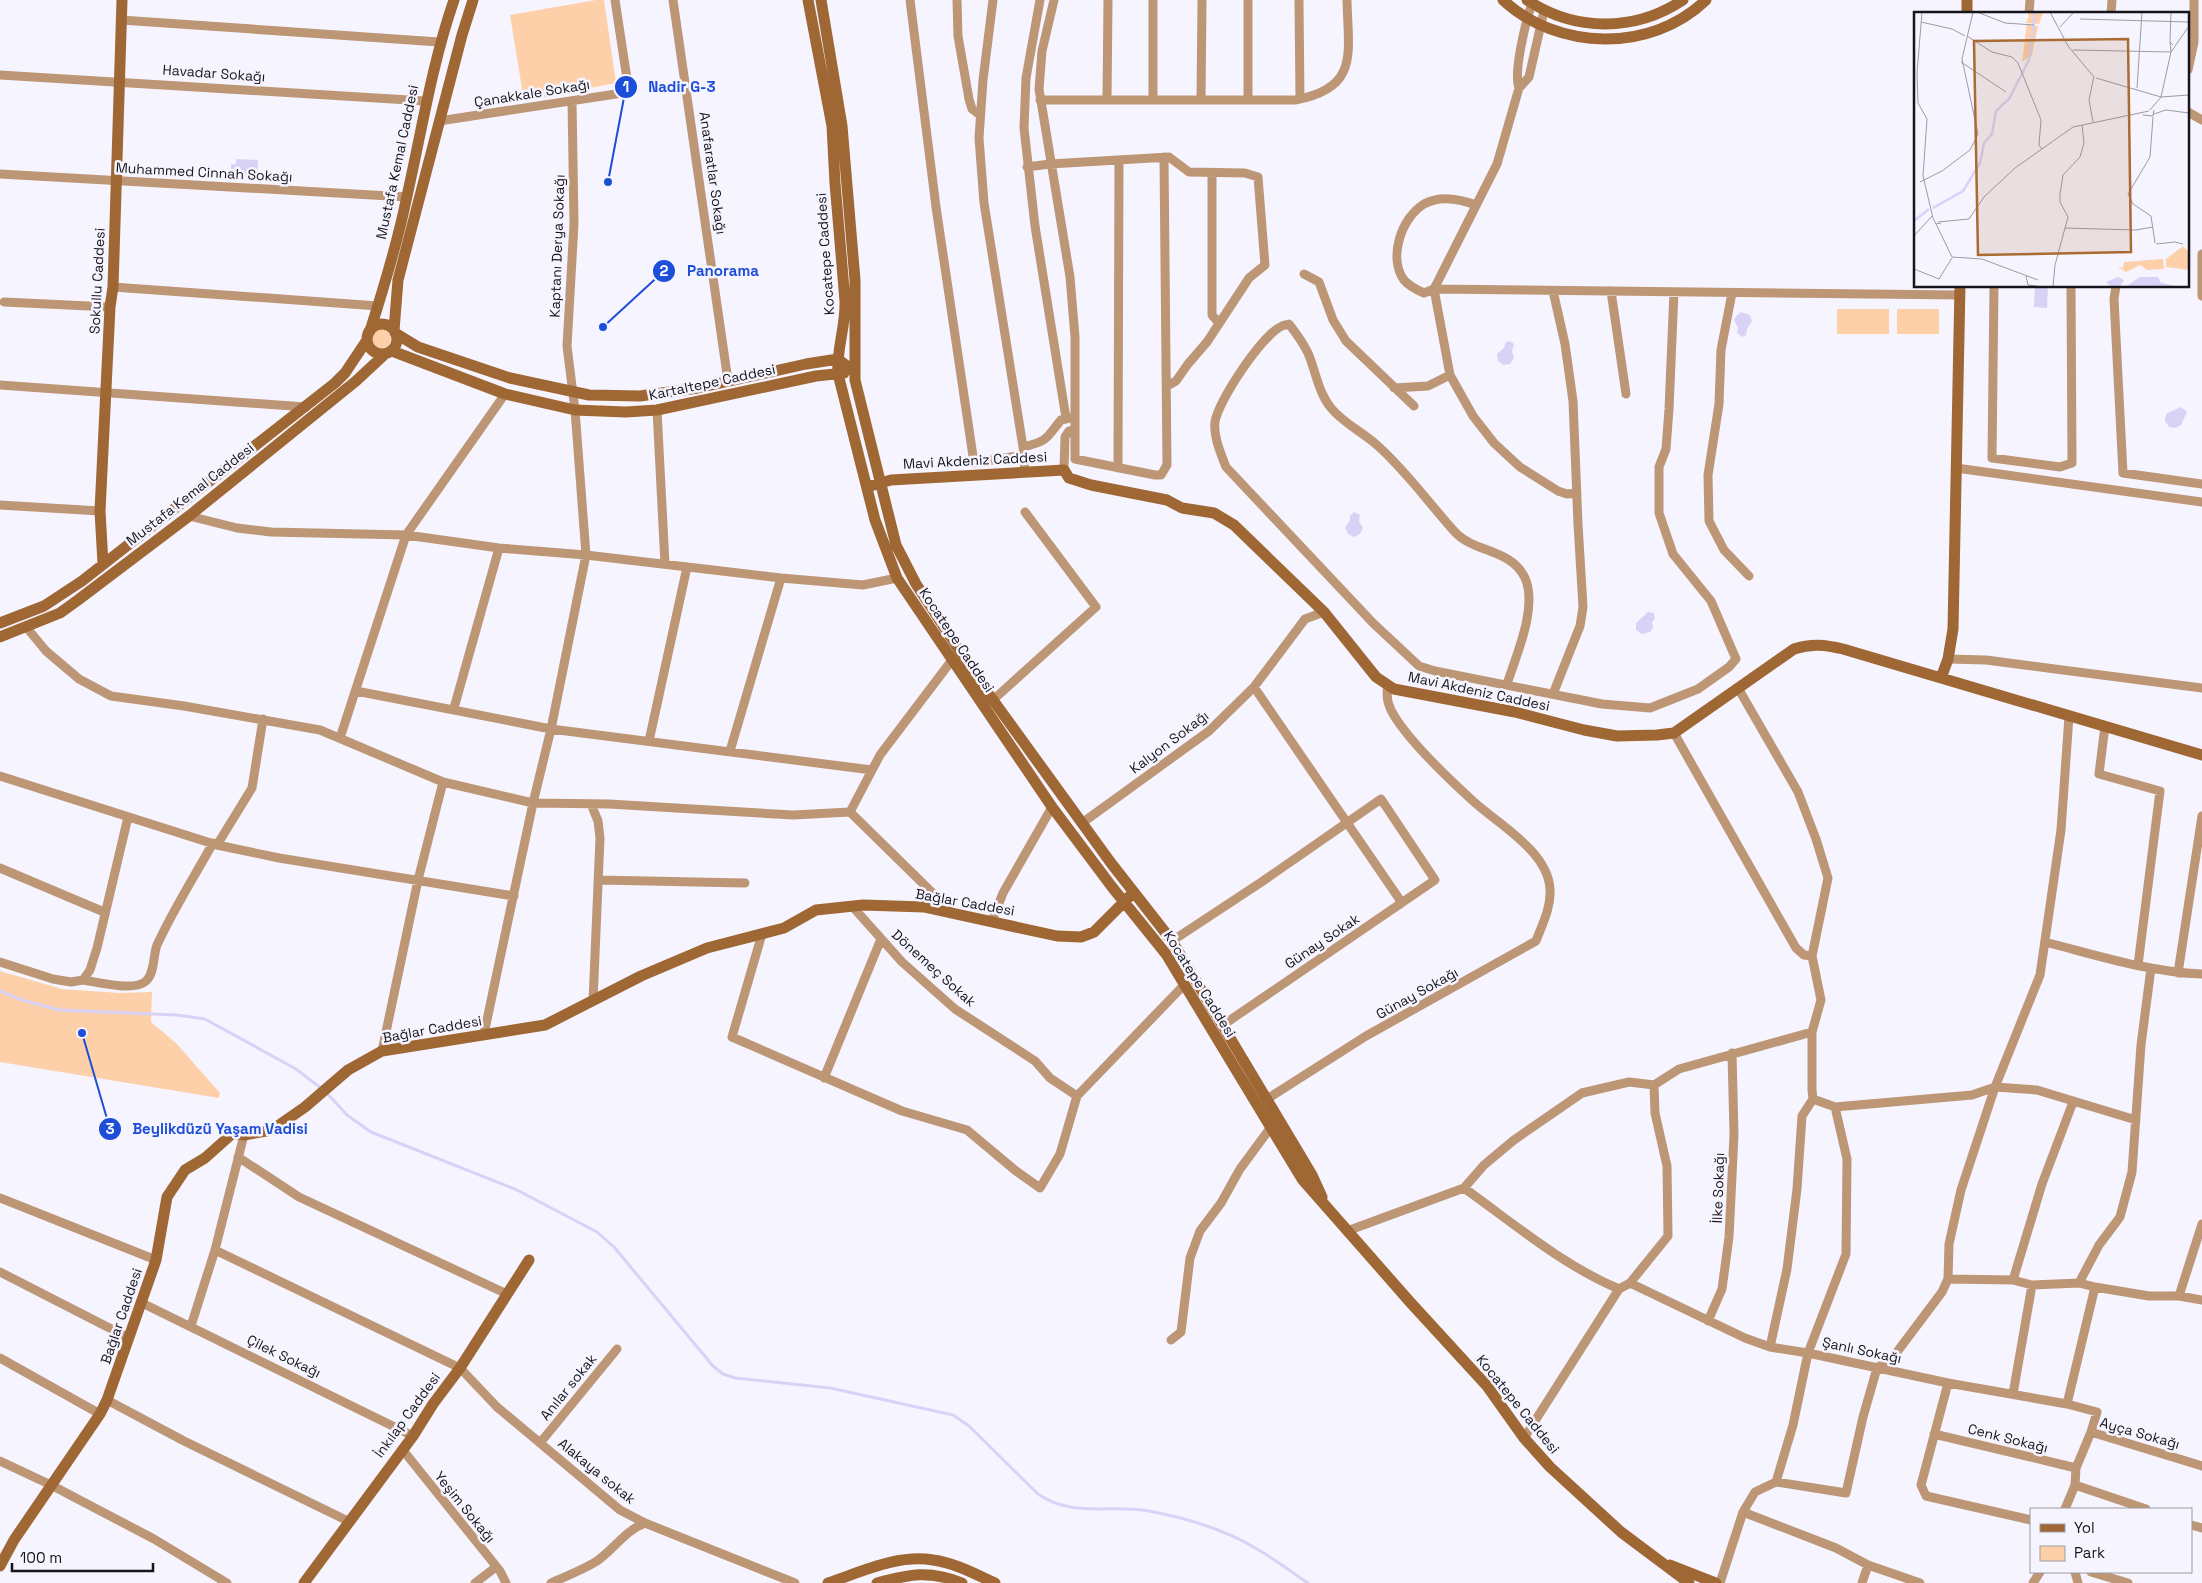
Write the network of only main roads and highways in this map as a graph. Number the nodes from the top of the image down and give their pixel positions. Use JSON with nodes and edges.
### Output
{"nodes":[{"id":1,"x":122,"y":0,"type":"edge"},
{"id":2,"x":454,"y":0,"type":"edge"},
{"id":3,"x":473,"y":0,"type":"edge"},
{"id":4,"x":808,"y":0,"type":"edge"},
{"id":5,"x":821,"y":0,"type":"edge"},
{"id":6,"x":1504,"y":0,"type":"edge"},
{"id":7,"x":1683,"y":0,"type":"edge"},
{"id":8,"x":1706,"y":0,"type":"edge"},
{"id":9,"x":1530,"y":2,"type":"edge"},
{"id":10,"x":1960,"y":291,"type":"edge"},
{"id":11,"x":395,"y":332,"type":"junction"},
{"id":12,"x":368,"y":336,"type":"junction"},
{"id":13,"x":388,"y":352,"type":"junction"},
{"id":14,"x":838,"y":359,"type":"junction"},
{"id":15,"x":855,"y":372,"type":"junction"},
{"id":16,"x":838,"y":374,"type":"junction"},
{"id":17,"x":881,"y":482,"type":"junction"},
{"id":18,"x":867,"y":487,"type":"junction"},
{"id":19,"x":103,"y":564,"type":"junction"},
{"id":20,"x":0,"y":623,"type":"edge"},
{"id":21,"x":0,"y":637,"type":"edge"},
{"id":22,"x":1941,"y":678,"type":"junction"},
{"id":23,"x":2202,"y":755,"type":"edge"},
{"id":24,"x":1133,"y":893,"type":"junction"},
{"id":25,"x":1124,"y":903,"type":"junction"},
{"id":26,"x":1326,"y":1205,"type":"junction"},
{"id":27,"x":529,"y":1260,"type":"dead end"},
{"id":28,"x":1661,"y":1562,"type":"junction"},
{"id":29,"x":0,"y":1566,"type":"edge"},
{"id":30,"x":304,"y":1583,"type":"edge"},
{"id":31,"x":828,"y":1583,"type":"edge"},
{"id":32,"x":877,"y":1583,"type":"edge"},
{"id":33,"x":962,"y":1583,"type":"edge"},
{"id":34,"x":995,"y":1583,"type":"edge"},
{"id":35,"x":1689,"y":1583,"type":"edge"},
{"id":36,"x":1716,"y":1583,"type":"edge"}],
"edges":[{"from":1,"to":19,"type":"main road","name":"Sokullu Caddesi"},
{"from":2,"to":12,"type":"main road","name":"Mustafa Kemal Caddesi"},
{"from":3,"to":11,"type":"main road","name":"Mustafa Kemal Caddesi"},
{"from":4,"to":14,"type":"main road","name":"Kocatepe Caddesi"},
{"from":5,"to":15,"type":"main road","name":"Kocatepe Caddesi"},
{"from":6,"to":8,"type":"main road"},
{"from":7,"to":9,"type":"main road"},
{"from":10,"to":22,"type":"main road"},
{"from":11,"to":12,"type":"main road"},
{"from":11,"to":13,"type":"main road"},
{"from":11,"to":14,"type":"main road","name":"Kartaltepe Caddesi"},
{"from":12,"to":13,"type":"main road"},
{"from":12,"to":19,"type":"main road","name":"Mustafa Kemal Caddesi"},
{"from":13,"to":16,"type":"main road","name":"Kartaltepe Caddesi"},
{"from":13,"to":21,"type":"main road","name":"Mustafa Kemal Caddesi"},
{"from":14,"to":15,"type":"main road"},
{"from":14,"to":16,"type":"main road","name":"Kocatepe Caddesi"},
{"from":15,"to":16,"type":"main road","name":"Kartaltepe Caddesi"},
{"from":15,"to":17,"type":"main road","name":"Kocatepe Caddesi"},
{"from":16,"to":18,"type":"main road","name":"Kocatepe Caddesi"},
{"from":17,"to":18,"type":"main road","name":"Mavi Akdeniz Caddesi"},
{"from":17,"to":22,"type":"main road","name":"Mavi Akdeniz Caddesi"},
{"from":17,"to":24,"type":"main road","name":"Kocatepe Caddesi"},
{"from":18,"to":25,"type":"main road","name":"Kocatepe Caddesi"},
{"from":19,"to":20,"type":"main road","name":"Mustafa Kemal Caddesi"},
{"from":22,"to":23,"type":"main road"},
{"from":24,"to":25,"type":"main road","name":"Bağlar Caddesi"},
{"from":24,"to":26,"type":"main road","name":"Kocatepe Caddesi"},
{"from":25,"to":26,"type":"main road","name":"Kocatepe Caddesi"},
{"from":25,"to":29,"type":"main road","name":"Bağlar Caddesi"},
{"from":26,"to":28,"type":"main road","name":"Kocatepe Caddesi"},
{"from":27,"to":30,"type":"main road","name":"İnkılap Caddesi"},
{"from":28,"to":35,"type":"main road","name":"Kocatepe Caddesi"},
{"from":28,"to":36,"type":"main road","name":"Kocatepe Caddesi"},
{"from":31,"to":34,"type":"main road"},
{"from":32,"to":33,"type":"main road"}]}
